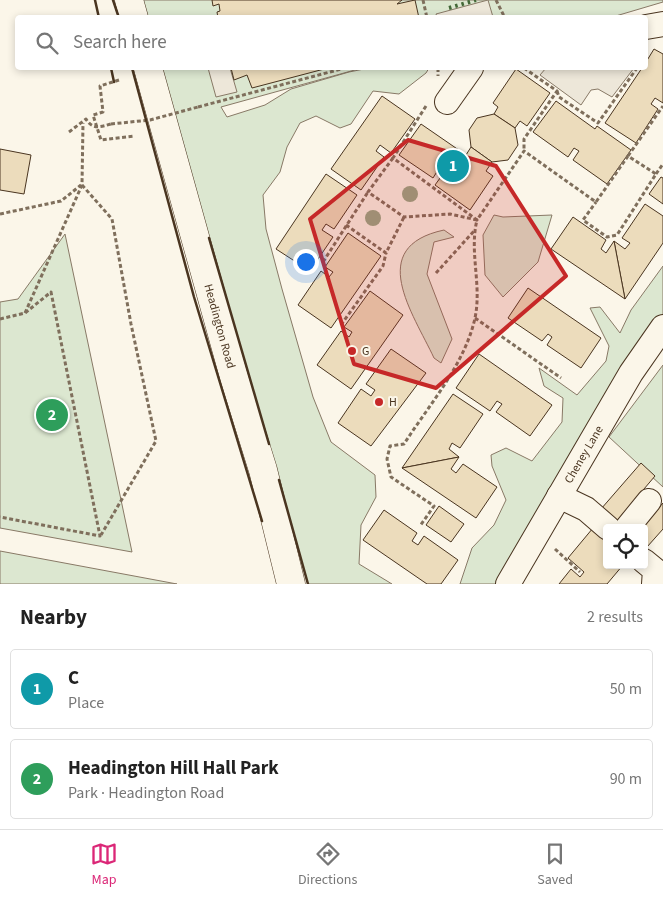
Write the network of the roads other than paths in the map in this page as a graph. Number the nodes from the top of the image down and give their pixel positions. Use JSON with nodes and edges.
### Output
{"nodes":[{"id":1,"x":129,"y":0,"type":"edge"},
{"id":2,"x":133,"y":15,"type":"edge"},
{"id":3,"x":663,"y":24,"type":"edge"},
{"id":4,"x":648,"y":27,"type":"edge"},
{"id":5,"x":149,"y":70,"type":"edge"},
{"id":6,"x":469,"y":70,"type":"edge"},
{"id":7,"x":438,"y":95,"type":"road end"},
{"id":8,"x":663,"y":327,"type":"edge"},
{"id":9,"x":559,"y":496,"type":"junction"},
{"id":10,"x":649,"y":501,"type":"dead end"},
{"id":11,"x":603,"y":524,"type":"edge"},
{"id":12,"x":629,"y":524,"type":"edge"},
{"id":13,"x":291,"y":584,"type":"edge"},
{"id":14,"x":508,"y":584,"type":"edge"}],
"edges":[{"from":1,"to":2,"type":"main road"},
{"from":3,"to":4,"type":"street"},
{"from":5,"to":13,"type":"main road","name":"Headington Road"},
{"from":6,"to":7,"type":"street"},
{"from":8,"to":9,"type":"street","name":"Cheney Lane"},
{"from":9,"to":11,"type":"street"},
{"from":9,"to":14,"type":"street","name":"Cheney Lane"},
{"from":10,"to":12,"type":"street"}]}
